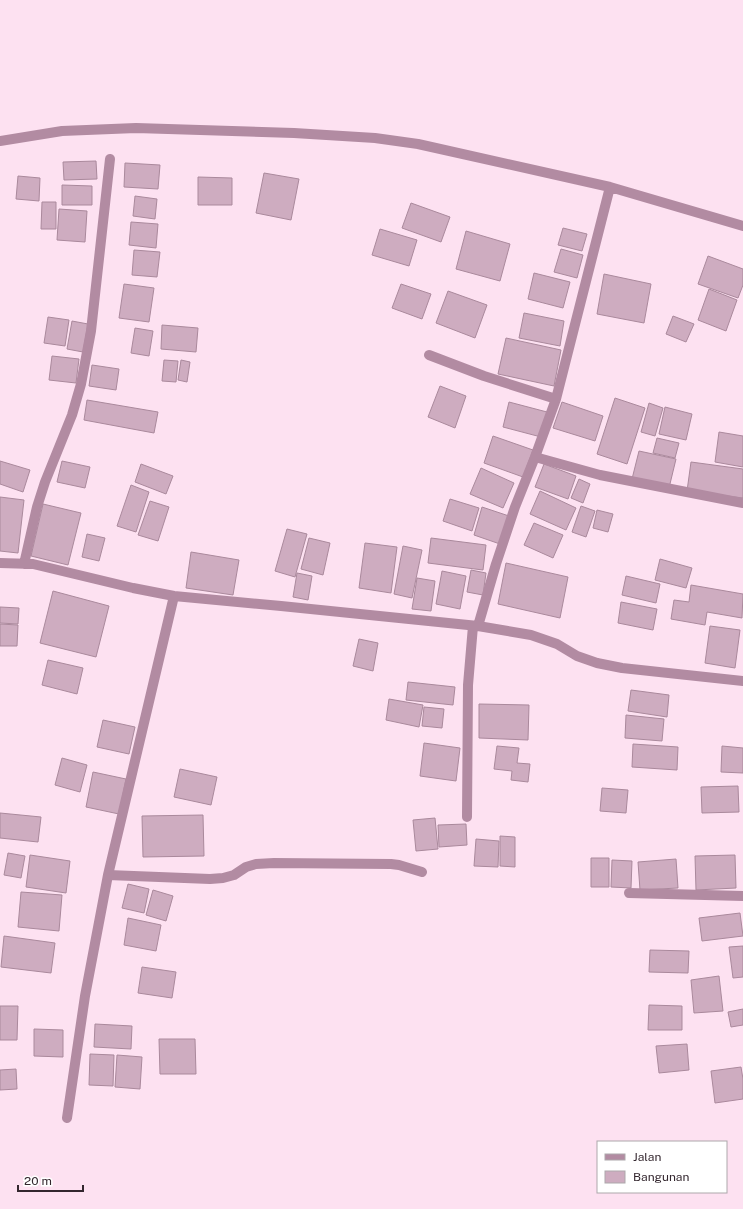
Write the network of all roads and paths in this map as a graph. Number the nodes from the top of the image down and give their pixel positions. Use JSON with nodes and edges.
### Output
{"nodes":[{"id":1,"x":0,"y":140,"type":"edge"},
{"id":2,"x":110,"y":159,"type":"dead end"},
{"id":3,"x":610,"y":187,"type":"junction"},
{"id":4,"x":743,"y":226,"type":"edge"},
{"id":5,"x":429,"y":355,"type":"dead end"},
{"id":6,"x":556,"y":399,"type":"junction"},
{"id":7,"x":535,"y":457,"type":"junction"},
{"id":8,"x":743,"y":504,"type":"edge"},
{"id":9,"x":0,"y":563,"type":"edge"},
{"id":10,"x":24,"y":564,"type":"junction"},
{"id":11,"x":174,"y":596,"type":"junction"},
{"id":12,"x":475,"y":626,"type":"junction"},
{"id":13,"x":743,"y":681,"type":"edge"},
{"id":14,"x":467,"y":817,"type":"dead end"},
{"id":15,"x":422,"y":872,"type":"dead end"},
{"id":16,"x":108,"y":875,"type":"junction"},
{"id":17,"x":630,"y":893,"type":"dead end"},
{"id":18,"x":743,"y":896,"type":"edge"},
{"id":19,"x":67,"y":1118,"type":"dead end"}],
"edges":[{"from":1,"to":3,"type":"street"},
{"from":2,"to":10,"type":"street"},
{"from":3,"to":4,"type":"street"},
{"from":3,"to":6,"type":"street"},
{"from":5,"to":6,"type":"street"},
{"from":6,"to":7,"type":"street"},
{"from":7,"to":8,"type":"street"},
{"from":7,"to":12,"type":"street"},
{"from":9,"to":10,"type":"street"},
{"from":10,"to":11,"type":"street"},
{"from":11,"to":12,"type":"street"},
{"from":11,"to":16,"type":"street"},
{"from":12,"to":13,"type":"street"},
{"from":12,"to":14,"type":"street"},
{"from":15,"to":16,"type":"street"},
{"from":16,"to":19,"type":"street"},
{"from":17,"to":18,"type":"street"}]}
